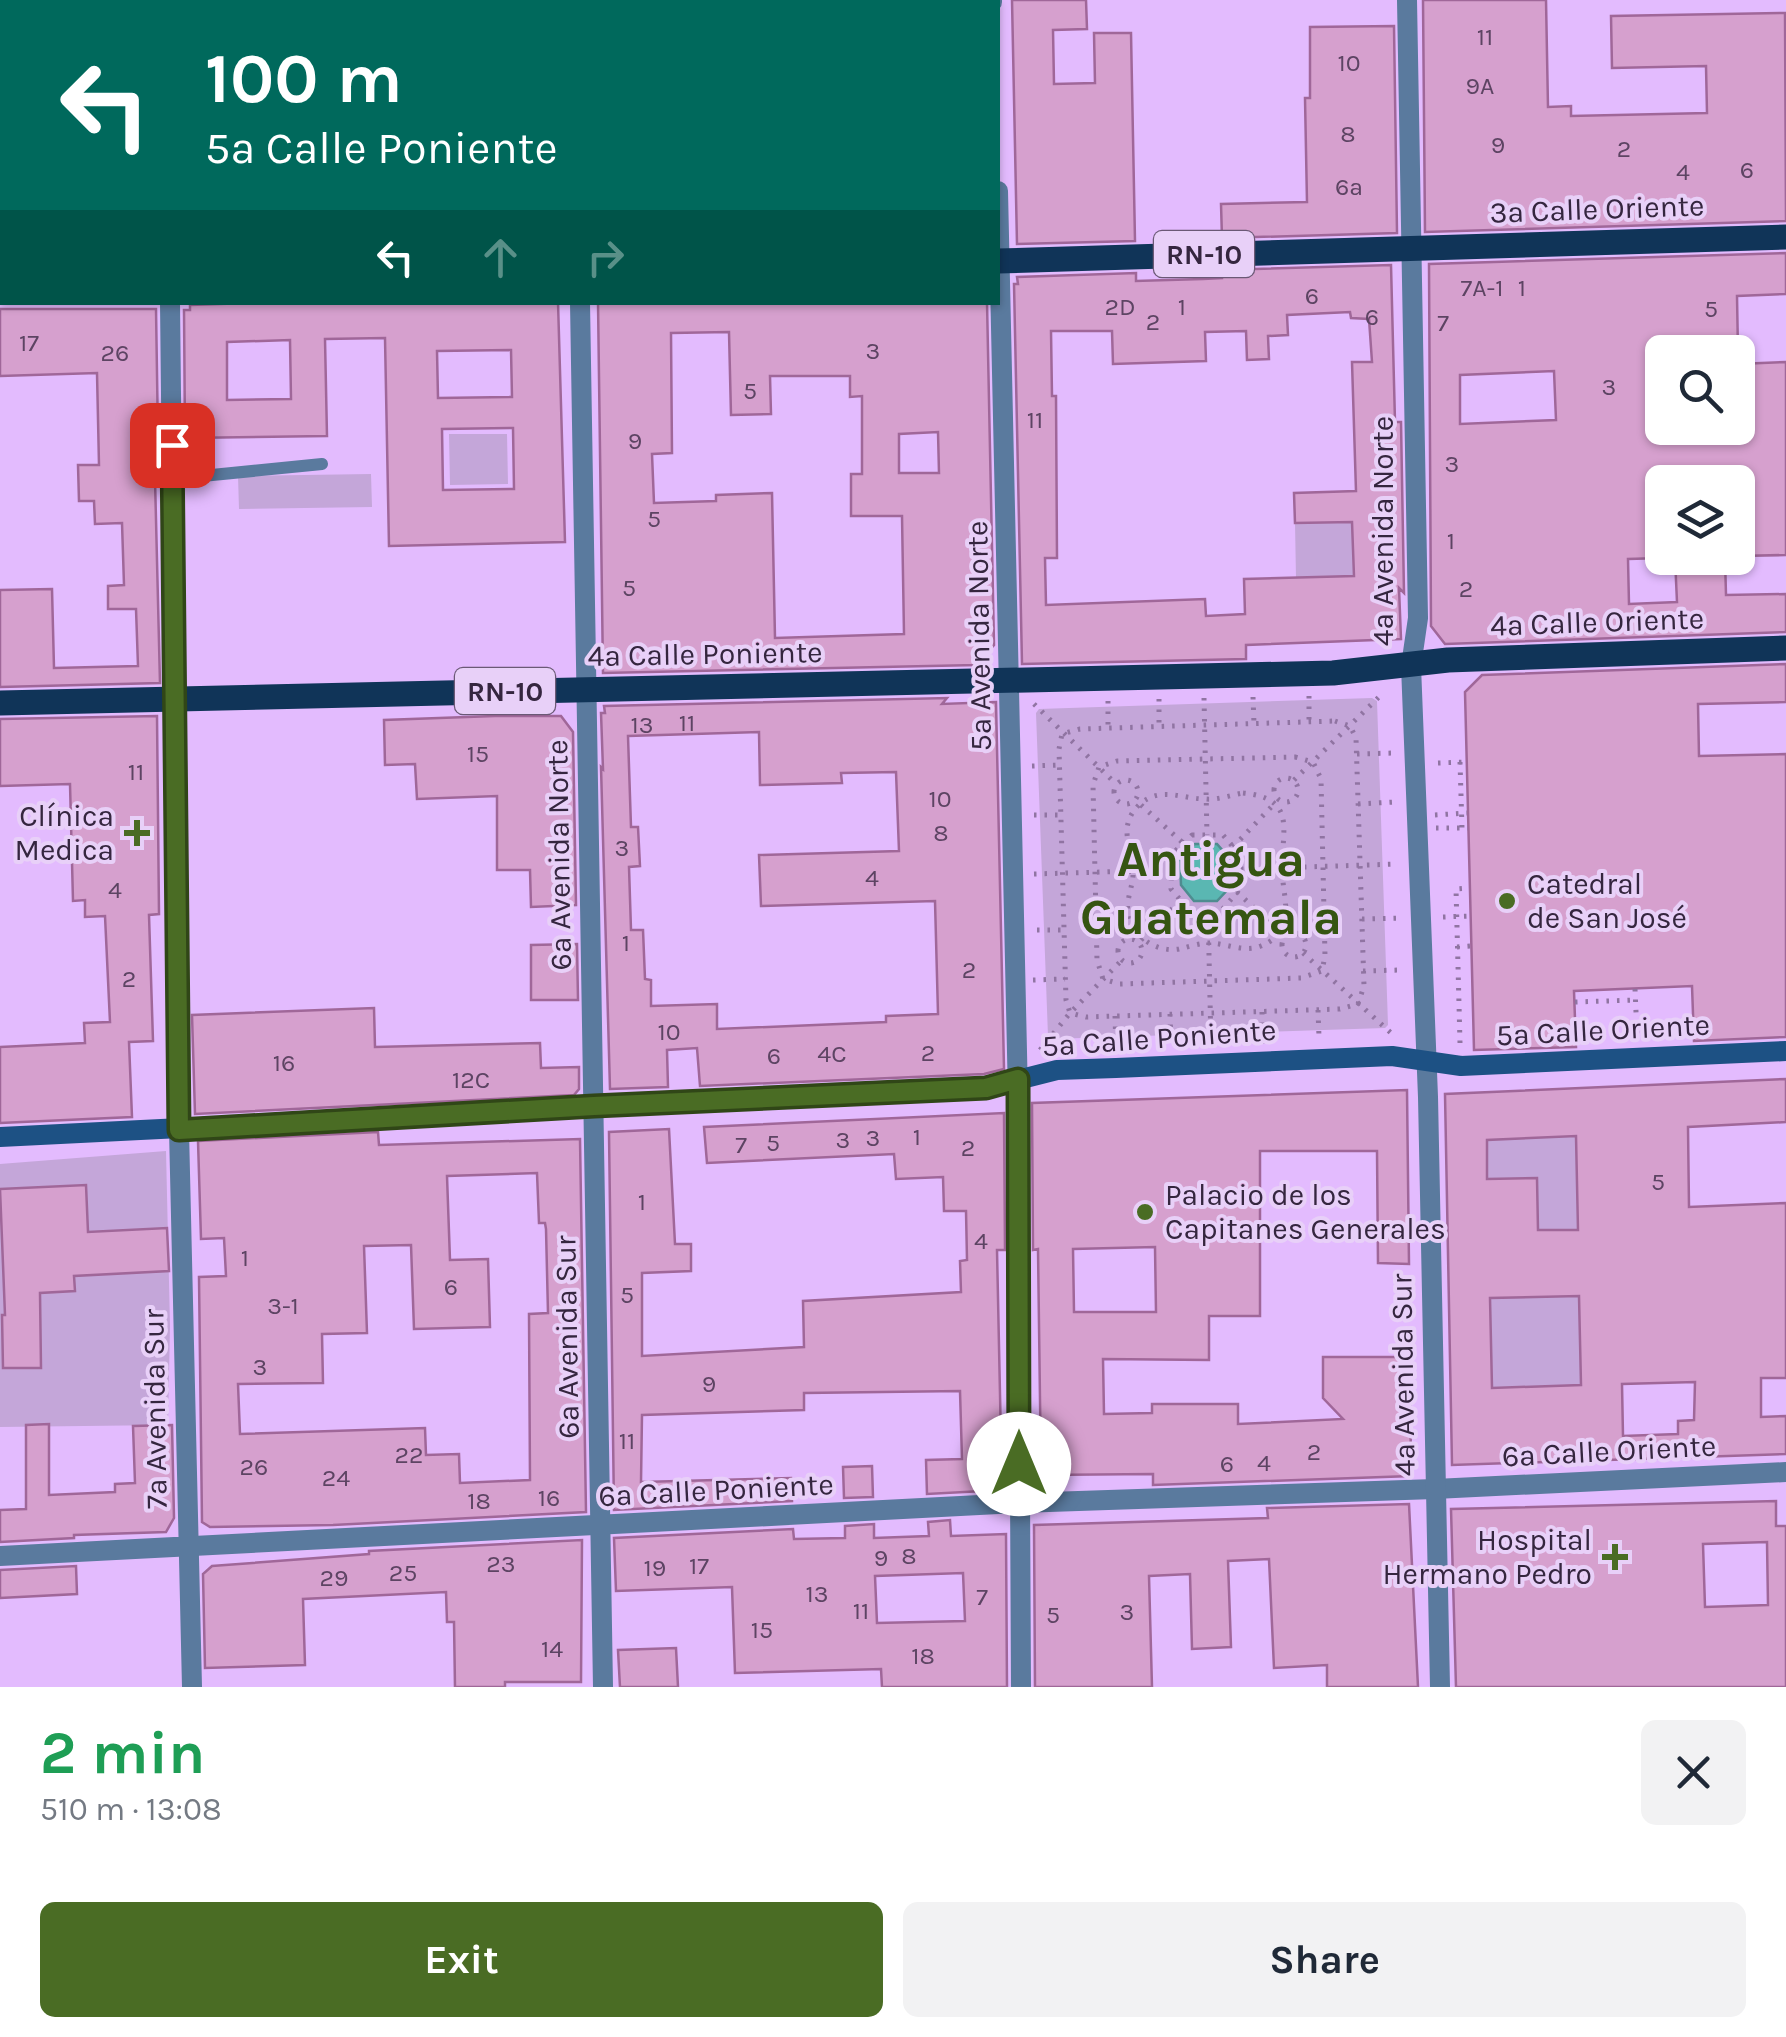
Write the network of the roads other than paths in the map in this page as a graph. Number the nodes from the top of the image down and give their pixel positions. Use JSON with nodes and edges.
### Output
{"nodes":[{"id":1,"x":1408,"y":0,"type":"edge"},
{"id":2,"x":1786,"y":237,"type":"edge"},
{"id":3,"x":1410,"y":247,"type":"junction"},
{"id":4,"x":1000,"y":261,"type":"edge"},
{"id":5,"x":170,"y":305,"type":"edge"},
{"id":6,"x":580,"y":305,"type":"edge"},
{"id":7,"x":999,"y":305,"type":"edge"},
{"id":8,"x":322,"y":464,"type":"dead end"},
{"id":9,"x":172,"y":479,"type":"junction"},
{"id":10,"x":1786,"y":648,"type":"edge"},
{"id":11,"x":1411,"y":666,"type":"junction"},
{"id":12,"x":1011,"y":680,"type":"junction"},
{"id":13,"x":586,"y":689,"type":"junction"},
{"id":14,"x":174,"y":698,"type":"junction"},
{"id":15,"x":0,"y":703,"type":"edge"},
{"id":16,"x":1786,"y":1052,"type":"edge"},
{"id":17,"x":1424,"y":1061,"type":"junction"},
{"id":18,"x":1018,"y":1079,"type":"junction"},
{"id":19,"x":594,"y":1106,"type":"junction"},
{"id":20,"x":179,"y":1130,"type":"junction"},
{"id":21,"x":0,"y":1136,"type":"edge"},
{"id":22,"x":1786,"y":1472,"type":"edge"},
{"id":23,"x":1435,"y":1489,"type":"junction"},
{"id":24,"x":1019,"y":1504,"type":"junction"},
{"id":25,"x":599,"y":1526,"type":"junction"},
{"id":26,"x":188,"y":1549,"type":"junction"},
{"id":27,"x":0,"y":1556,"type":"edge"},
{"id":28,"x":192,"y":1687,"type":"edge"},
{"id":29,"x":603,"y":1687,"type":"edge"},
{"id":30,"x":1021,"y":1687,"type":"edge"},
{"id":31,"x":1440,"y":1687,"type":"edge"}],
"edges":[{"from":1,"to":3,"type":"street","name":"4a Avenida Norte"},
{"from":2,"to":3,"type":"main road","name":"3a Calle Oriente","number":"RN-10"},
{"from":3,"to":4,"type":"main road","number":"RN-10"},
{"from":3,"to":11,"type":"street","name":"4a Avenida Norte"},
{"from":5,"to":9,"type":"street","name":"7a Avenida Sur"},
{"from":6,"to":13,"type":"street","name":"6a Avenida Norte"},
{"from":7,"to":12,"type":"street","name":"5a Avenida Norte"},
{"from":8,"to":9,"type":"lane"},
{"from":9,"to":14,"type":"street","name":"7a Avenida Sur"},
{"from":10,"to":11,"type":"main road","name":"4a Calle Oriente","number":"RN-10"},
{"from":11,"to":12,"type":"main road","name":"4a Calle Poniente","number":"RN-10"},
{"from":11,"to":17,"type":"street","name":"4a Avenida Norte"},
{"from":12,"to":13,"type":"main road","name":"4a Calle Poniente","number":"RN-10"},
{"from":12,"to":18,"type":"street","name":"5a Avenida Norte"},
{"from":13,"to":14,"type":"main road","name":"4a Calle Poniente","number":"RN-10"},
{"from":13,"to":19,"type":"street","name":"6a Avenida Norte"},
{"from":14,"to":15,"type":"main road","name":"4a Calle Poniente","number":"RN-10"},
{"from":14,"to":20,"type":"street","name":"7a Avenida Sur"},
{"from":16,"to":17,"type":"main road","name":"5a Calle Oriente"},
{"from":17,"to":18,"type":"main road","name":"5a Calle Poniente"},
{"from":17,"to":23,"type":"street","name":"4a Avenida Sur"},
{"from":18,"to":19,"type":"main road","name":"5a Calle Poniente"},
{"from":18,"to":24,"type":"street","name":"5a Avenida Norte"},
{"from":19,"to":20,"type":"main road","name":"5a Calle Poniente"},
{"from":19,"to":25,"type":"street","name":"6a Avenida Sur"},
{"from":20,"to":21,"type":"main road","name":"5a Calle Poniente"},
{"from":20,"to":26,"type":"street","name":"7a Avenida Sur"},
{"from":22,"to":23,"type":"street","name":"6a Calle Oriente"},
{"from":23,"to":24,"type":"street","name":"6a Calle Poniente"},
{"from":23,"to":31,"type":"street","name":"4a Avenida Sur"},
{"from":24,"to":25,"type":"street","name":"6a Calle Poniente"},
{"from":24,"to":30,"type":"street","name":"5a Avenida Norte"},
{"from":25,"to":26,"type":"street","name":"6a Calle Poniente"},
{"from":25,"to":29,"type":"street","name":"6a Avenida Sur"},
{"from":26,"to":27,"type":"street","name":"6a Calle Poniente"},
{"from":26,"to":28,"type":"street","name":"7a Avenida Sur"}]}
